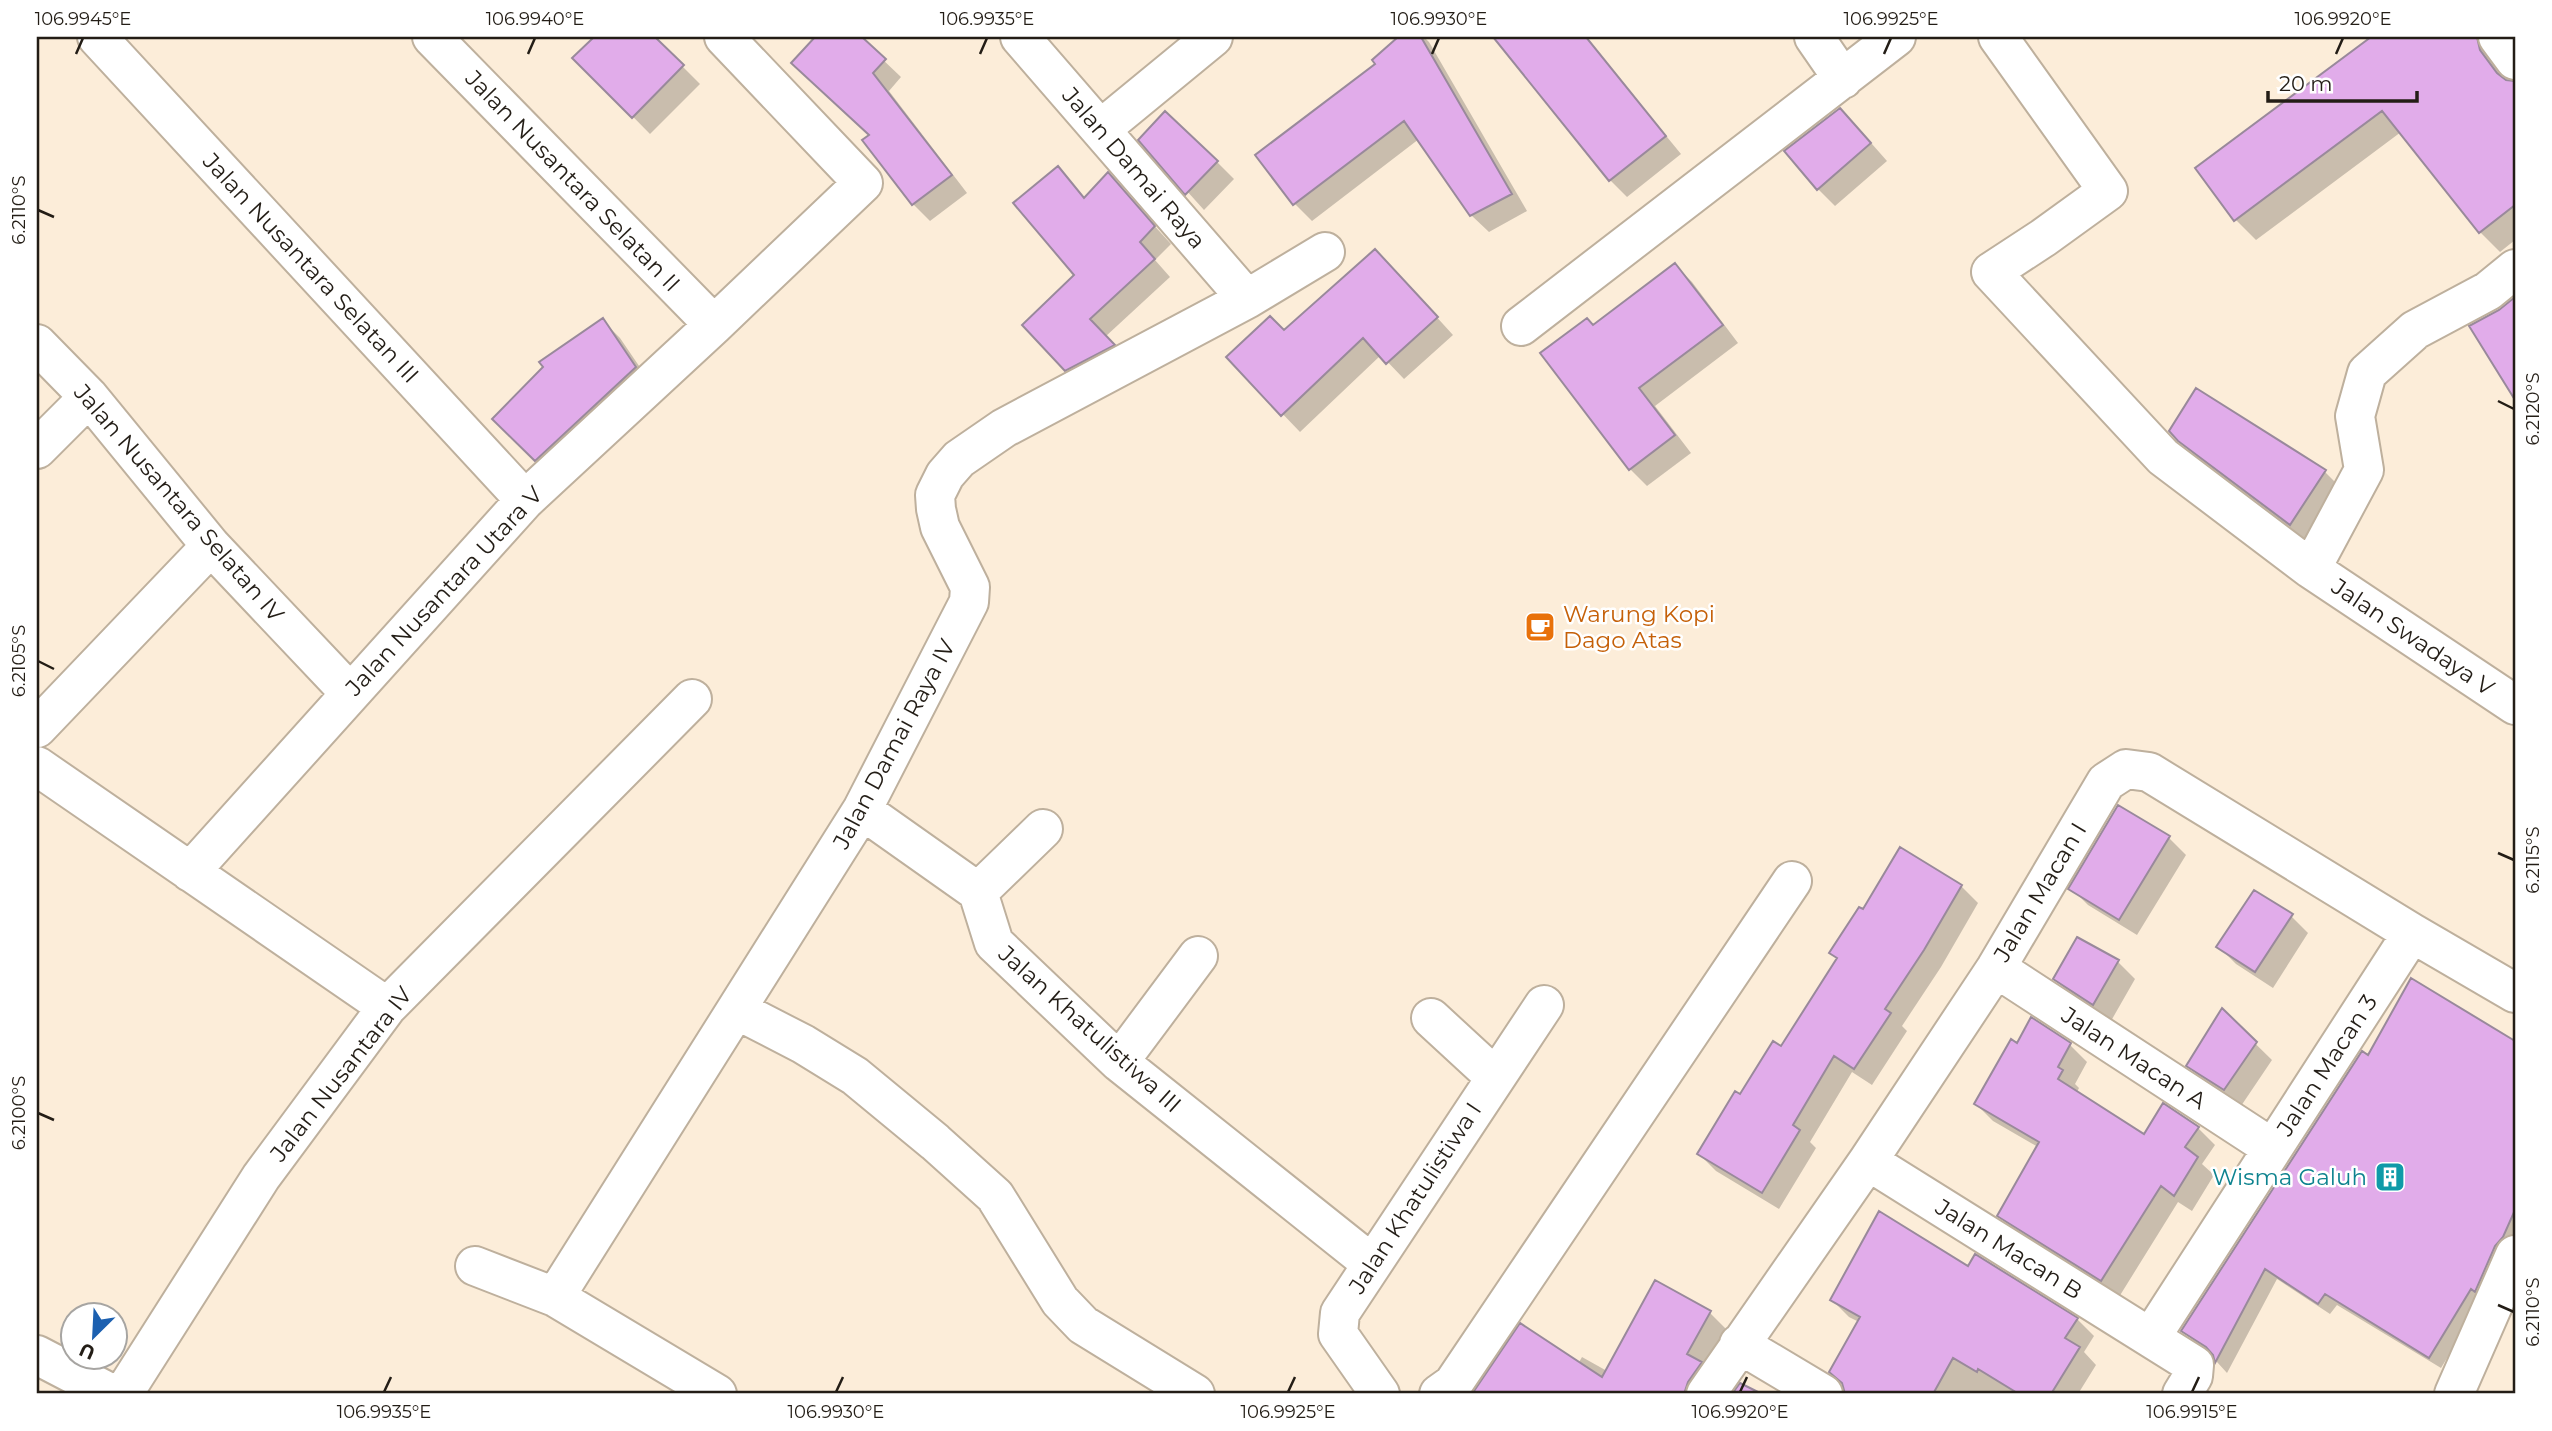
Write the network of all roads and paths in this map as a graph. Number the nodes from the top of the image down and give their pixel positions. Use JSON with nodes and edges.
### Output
{"nodes":[{"id":1,"x":97,"y":37,"type":"edge"},
{"id":2,"x":432,"y":37,"type":"edge"},
{"id":3,"x":724,"y":37,"type":"edge"},
{"id":4,"x":1020,"y":37,"type":"edge"},
{"id":5,"x":1213,"y":37,"type":"edge"},
{"id":6,"x":1814,"y":37,"type":"edge"},
{"id":7,"x":1896,"y":37,"type":"edge"},
{"id":8,"x":1998,"y":37,"type":"edge"},
{"id":9,"x":2498,"y":37,"type":"edge"},
{"id":10,"x":2515,"y":61,"type":"edge"},
{"id":11,"x":1843,"y":79,"type":"junction"},
{"id":12,"x":1101,"y":129,"type":"junction"},
{"id":13,"x":1325,"y":252,"type":"dead end"},
{"id":14,"x":2515,"y":269,"type":"edge"},
{"id":15,"x":1247,"y":299,"type":"junction"},
{"id":16,"x":714,"y":325,"type":"junction"},
{"id":17,"x":1521,"y":326,"type":"dead end"},
{"id":18,"x":37,"y":344,"type":"edge"},
{"id":19,"x":89,"y":397,"type":"junction"},
{"id":20,"x":37,"y":449,"type":"edge"},
{"id":21,"x":525,"y":500,"type":"junction"},
{"id":22,"x":211,"y":546,"type":"junction"},
{"id":23,"x":2311,"y":569,"type":"junction"},
{"id":24,"x":350,"y":693,"type":"junction"},
{"id":25,"x":692,"y":699,"type":"dead end"},
{"id":26,"x":2515,"y":705,"type":"edge"},
{"id":27,"x":37,"y":728,"type":"edge"},
{"id":28,"x":37,"y":766,"type":"edge"},
{"id":29,"x":862,"y":810,"type":"junction"},
{"id":30,"x":1043,"y":829,"type":"dead end"},
{"id":31,"x":190,"y":872,"type":"junction"},
{"id":32,"x":1793,"y":881,"type":"dead end"},
{"id":33,"x":978,"y":892,"type":"junction"},
{"id":34,"x":2412,"y":933,"type":"junction"},
{"id":35,"x":1198,"y":957,"type":"dead end"},
{"id":36,"x":1996,"y":968,"type":"junction"},
{"id":37,"x":2515,"y":993,"type":"edge"},
{"id":38,"x":1544,"y":1005,"type":"dead end"},
{"id":39,"x":387,"y":1007,"type":"junction"},
{"id":40,"x":737,"y":1010,"type":"junction"},
{"id":41,"x":1431,"y":1018,"type":"dead end"},
{"id":42,"x":1119,"y":1062,"type":"junction"},
{"id":43,"x":1495,"y":1077,"type":"junction"},
{"id":44,"x":2272,"y":1149,"type":"junction"},
{"id":45,"x":1868,"y":1161,"type":"junction"},
{"id":46,"x":2515,"y":1255,"type":"edge"},
{"id":47,"x":1371,"y":1263,"type":"junction"},
{"id":48,"x":475,"y":1266,"type":"dead end"},
{"id":49,"x":555,"y":1297,"type":"junction"},
{"id":50,"x":2151,"y":1337,"type":"junction"},
{"id":51,"x":1739,"y":1344,"type":"junction"},
{"id":52,"x":37,"y":1356,"type":"edge"},
{"id":53,"x":112,"y":1394,"type":"edge"},
{"id":54,"x":123,"y":1394,"type":"edge"},
{"id":55,"x":717,"y":1394,"type":"edge"},
{"id":56,"x":1195,"y":1394,"type":"edge"},
{"id":57,"x":1380,"y":1394,"type":"edge"},
{"id":58,"x":1439,"y":1394,"type":"edge"},
{"id":59,"x":1706,"y":1394,"type":"edge"},
{"id":60,"x":1822,"y":1394,"type":"edge"},
{"id":61,"x":2182,"y":1394,"type":"edge"},
{"id":62,"x":2454,"y":1394,"type":"edge"}],
"edges":[{"from":1,"to":21,"type":"street","name":"Jalan Nusantara Selatan III"},
{"from":2,"to":16,"type":"street","name":"Jalan Nusantara Selatan II"},
{"from":3,"to":16,"type":"street","name":"Jalan Nusantara Utara V"},
{"from":4,"to":12,"type":"street","name":"Jalan Damai Raya"},
{"from":5,"to":12,"type":"street"},
{"from":6,"to":11,"type":"street"},
{"from":7,"to":11,"type":"street"},
{"from":8,"to":23,"type":"street","name":"Jalan Swadaya V"},
{"from":9,"to":10,"type":"street"},
{"from":11,"to":17,"type":"street"},
{"from":12,"to":15,"type":"street","name":"Jalan Damai Raya"},
{"from":13,"to":15,"type":"street","name":"Jalan Damai Raya IV"},
{"from":14,"to":23,"type":"street"},
{"from":15,"to":29,"type":"street","name":"Jalan Damai Raya IV"},
{"from":16,"to":21,"type":"street","name":"Jalan Nusantara Utara V"},
{"from":18,"to":19,"type":"street","name":"Jalan Nusantara Selatan IV"},
{"from":19,"to":20,"type":"street"},
{"from":19,"to":22,"type":"street","name":"Jalan Nusantara Selatan IV"},
{"from":21,"to":24,"type":"street","name":"Jalan Nusantara Utara V"},
{"from":22,"to":24,"type":"street","name":"Jalan Nusantara Selatan IV"},
{"from":22,"to":27,"type":"street"},
{"from":23,"to":26,"type":"street","name":"Jalan Swadaya V"},
{"from":24,"to":31,"type":"street","name":"Jalan Nusantara Utara V"},
{"from":25,"to":39,"type":"street","name":"Jalan Nusantara IV"},
{"from":28,"to":31,"type":"street"},
{"from":29,"to":33,"type":"street"},
{"from":29,"to":40,"type":"street","name":"Jalan Damai Raya IV"},
{"from":30,"to":33,"type":"street"},
{"from":31,"to":39,"type":"street"},
{"from":32,"to":58,"type":"street"},
{"from":33,"to":42,"type":"street","name":"Jalan Khatulistiwa III"},
{"from":34,"to":36,"type":"street","name":"Jalan Macan I"},
{"from":34,"to":37,"type":"street","name":"Jalan Macan I"},
{"from":34,"to":44,"type":"street","name":"Jalan Macan 3"},
{"from":35,"to":42,"type":"street"},
{"from":36,"to":44,"type":"street","name":"Jalan Macan A"},
{"from":36,"to":45,"type":"street","name":"Jalan Macan I"},
{"from":38,"to":43,"type":"street","name":"Jalan Khatulistiwa I"},
{"from":39,"to":54,"type":"street","name":"Jalan Nusantara IV"},
{"from":40,"to":49,"type":"street","name":"Jalan Damai Raya IV"},
{"from":40,"to":56,"type":"street"},
{"from":41,"to":43,"type":"street"},
{"from":42,"to":47,"type":"street","name":"Jalan Khatulistiwa III"},
{"from":43,"to":47,"type":"street","name":"Jalan Khatulistiwa I"},
{"from":44,"to":50,"type":"street","name":"Jalan Macan 3"},
{"from":45,"to":50,"type":"street","name":"Jalan Macan B"},
{"from":45,"to":51,"type":"street","name":"Jalan Macan I"},
{"from":46,"to":62,"type":"street"},
{"from":47,"to":57,"type":"street","name":"Jalan Khatulistiwa I"},
{"from":48,"to":49,"type":"street"},
{"from":49,"to":55,"type":"street"},
{"from":50,"to":61,"type":"street"},
{"from":51,"to":59,"type":"street","name":"Jalan Macan I"},
{"from":51,"to":60,"type":"street"},
{"from":52,"to":53,"type":"street"}]}
